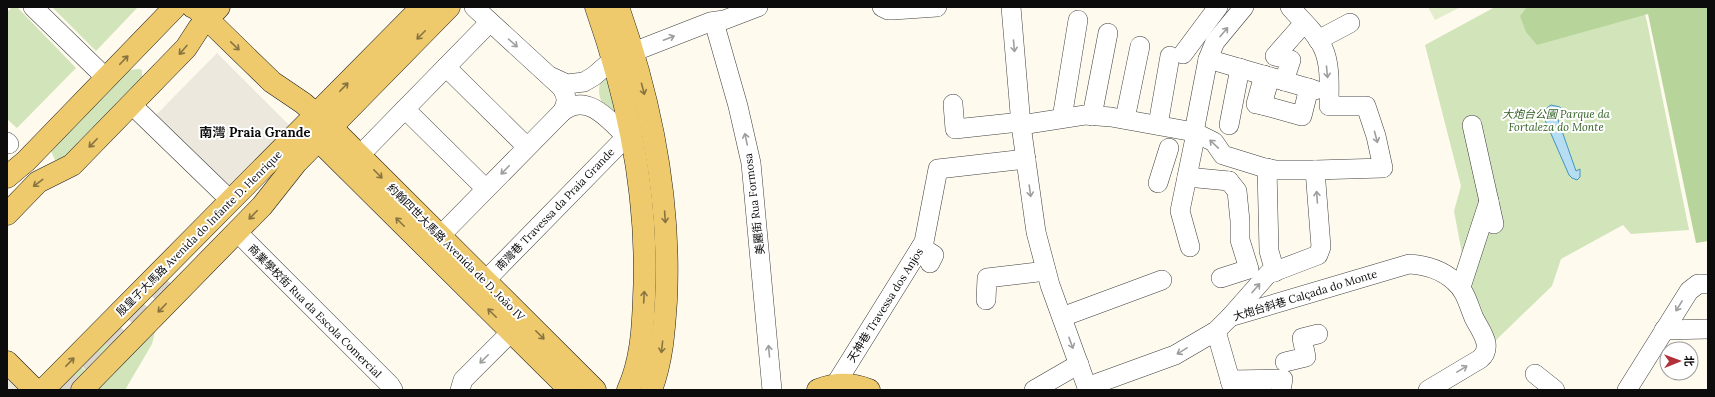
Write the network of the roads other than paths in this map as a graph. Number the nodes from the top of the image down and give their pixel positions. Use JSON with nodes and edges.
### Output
{"nodes":[{"id":1,"x":34,"y":7,"type":"edge"},
{"id":2,"x":422,"y":7,"type":"edge"},
{"id":3,"x":449,"y":7,"type":"edge"},
{"id":4,"x":474,"y":7,"type":"edge"},
{"id":5,"x":596,"y":7,"type":"edge"},
{"id":6,"x":618,"y":7,"type":"edge"},
{"id":7,"x":758,"y":7,"type":"edge"},
{"id":8,"x":937,"y":7,"type":"edge"},
{"id":9,"x":1011,"y":7,"type":"edge"},
{"id":10,"x":1218,"y":7,"type":"edge"},
{"id":11,"x":1244,"y":7,"type":"edge"},
{"id":12,"x":174,"y":8,"type":"edge"},
{"id":13,"x":888,"y":9,"type":"edge"},
{"id":14,"x":206,"y":11,"type":"edge"},
{"id":15,"x":1298,"y":12,"type":"edge"},
{"id":16,"x":713,"y":17,"type":"edge"},
{"id":17,"x":1078,"y":20,"type":"dead end"},
{"id":18,"x":490,"y":22,"type":"junction"},
{"id":19,"x":1350,"y":23,"type":"dead end"},
{"id":20,"x":1108,"y":33,"type":"dead end"},
{"id":21,"x":1318,"y":40,"type":"junction"},
{"id":22,"x":1140,"y":46,"type":"dead end"},
{"id":23,"x":633,"y":52,"type":"junction"},
{"id":24,"x":1190,"y":57,"type":"junction"},
{"id":25,"x":607,"y":65,"type":"junction"},
{"id":26,"x":446,"y":67,"type":"junction"},
{"id":27,"x":1240,"y":68,"type":"junction"},
{"id":28,"x":549,"y":75,"type":"junction"},
{"id":29,"x":106,"y":78,"type":"junction"},
{"id":30,"x":1273,"y":78,"type":"junction"},
{"id":31,"x":132,"y":104,"type":"junction"},
{"id":32,"x":564,"y":104,"type":"junction"},
{"id":33,"x":953,"y":104,"type":"dead end"},
{"id":34,"x":405,"y":108,"type":"junction"},
{"id":35,"x":601,"y":113,"type":"junction"},
{"id":36,"x":1092,"y":116,"type":"junction"},
{"id":37,"x":1062,"y":118,"type":"junction"},
{"id":38,"x":1125,"y":119,"type":"junction"},
{"id":39,"x":1021,"y":123,"type":"junction"},
{"id":40,"x":1158,"y":125,"type":"junction"},
{"id":41,"x":1472,"y":125,"type":"dead end"},
{"id":42,"x":1229,"y":126,"type":"dead end"},
{"id":43,"x":317,"y":127,"type":"junction"},
{"id":44,"x":1193,"y":130,"type":"junction"},
{"id":45,"x":48,"y":137,"type":"junction"},
{"id":46,"x":630,"y":140,"type":"junction"},
{"id":47,"x":527,"y":148,"type":"junction"},
{"id":48,"x":1170,"y":148,"type":"dead end"},
{"id":49,"x":359,"y":156,"type":"junction"},
{"id":50,"x":1229,"y":157,"type":"junction"},
{"id":51,"x":1026,"y":159,"type":"junction"},
{"id":52,"x":296,"y":163,"type":"junction"},
{"id":53,"x":72,"y":164,"type":"junction"},
{"id":54,"x":648,"y":166,"type":"junction"},
{"id":55,"x":1268,"y":168,"type":"junction"},
{"id":56,"x":1315,"y":170,"type":"junction"},
{"id":57,"x":14,"y":171,"type":"edge"},
{"id":58,"x":1187,"y":177,"type":"junction"},
{"id":59,"x":1229,"y":182,"type":"junction"},
{"id":60,"x":1158,"y":184,"type":"dead end"},
{"id":61,"x":7,"y":186,"type":"edge"},
{"id":62,"x":486,"y":189,"type":"junction"},
{"id":63,"x":230,"y":200,"type":"junction"},
{"id":64,"x":1489,"y":201,"type":"junction"},
{"id":65,"x":7,"y":214,"type":"edge"},
{"id":66,"x":1494,"y":224,"type":"dead end"},
{"id":67,"x":237,"y":232,"type":"junction"},
{"id":68,"x":440,"y":236,"type":"junction"},
{"id":69,"x":1190,"y":247,"type":"dead end"},
{"id":70,"x":1046,"y":271,"type":"junction"},
{"id":71,"x":1276,"y":272,"type":"junction"},
{"id":72,"x":171,"y":278,"type":"tunnel mouth"},
{"id":73,"x":1221,"y":278,"type":"dead end"},
{"id":74,"x":1162,"y":280,"type":"dead end"},
{"id":75,"x":485,"y":281,"type":"junction"},
{"id":76,"x":1708,"y":284,"type":"edge"},
{"id":77,"x":1460,"y":287,"type":"junction"},
{"id":78,"x":986,"y":300,"type":"dead end"},
{"id":79,"x":1062,"y":317,"type":"junction"},
{"id":80,"x":1230,"y":317,"type":"junction"},
{"id":81,"x":102,"y":330,"type":"junction"},
{"id":82,"x":1664,"y":330,"type":"junction"},
{"id":83,"x":1708,"y":330,"type":"edge"},
{"id":84,"x":1216,"y":331,"type":"junction"},
{"id":85,"x":511,"y":332,"type":"junction"},
{"id":86,"x":1318,"y":334,"type":"dead end"},
{"id":87,"x":121,"y":350,"type":"junction"},
{"id":88,"x":7,"y":362,"type":"edge"},
{"id":89,"x":1079,"y":364,"type":"junction"},
{"id":90,"x":1288,"y":374,"type":"edge"},
{"id":91,"x":1535,"y":374,"type":"dead end"},
{"id":92,"x":1231,"y":385,"type":"edge"},
{"id":93,"x":827,"y":387,"type":"edge"},
{"id":94,"x":1088,"y":388,"type":"edge"},
{"id":95,"x":36,"y":390,"type":"edge"},
{"id":96,"x":43,"y":390,"type":"edge"},
{"id":97,"x":82,"y":390,"type":"edge"},
{"id":98,"x":393,"y":390,"type":"edge"},
{"id":99,"x":460,"y":390,"type":"edge"},
{"id":100,"x":570,"y":390,"type":"edge"},
{"id":101,"x":595,"y":390,"type":"edge"},
{"id":102,"x":628,"y":390,"type":"edge"},
{"id":103,"x":651,"y":390,"type":"edge"},
{"id":104,"x":772,"y":390,"type":"edge"},
{"id":105,"x":869,"y":390,"type":"edge"},
{"id":106,"x":1034,"y":390,"type":"edge"},
{"id":107,"x":1428,"y":390,"type":"edge"},
{"id":108,"x":1554,"y":390,"type":"edge"},
{"id":109,"x":1627,"y":390,"type":"edge"}],
"edges":[{"from":1,"to":29,"type":"street"},
{"from":43,"to":2,"type":"main road","name":"殷皇子大馬路 Avenida do Infante D. Henrique","one_way":true},
{"from":3,"to":43,"type":"main road","name":"殷皇子大馬路 Avenida do Infante D. Henrique","one_way":true},
{"from":4,"to":18,"type":"street"},
{"from":5,"to":25,"type":"main road"},
{"from":6,"to":23,"type":"main road"},
{"from":7,"to":16,"type":"street"},
{"from":8,"to":13,"type":"street"},
{"from":9,"to":39,"type":"street","one_way":true},
{"from":10,"to":24,"type":"street"},
{"from":24,"to":11,"type":"street","one_way":true},
{"from":29,"to":12,"type":"main road","one_way":true},
{"from":14,"to":31,"type":"main road","one_way":true},
{"from":14,"to":43,"type":"main road","name":"約翰四世大馬路 Avenida de D. João IV","one_way":true},
{"from":15,"to":21,"type":"street"},
{"from":15,"to":30,"type":"street"},
{"from":23,"to":16,"type":"street","one_way":true},
{"from":104,"to":16,"type":"street","name":"美麗街 Rua Formosa","one_way":true},
{"from":17,"to":37,"type":"street"},
{"from":18,"to":26,"type":"street"},
{"from":18,"to":28,"type":"street","one_way":true},
{"from":19,"to":21,"type":"street"},
{"from":20,"to":36,"type":"street"},
{"from":21,"to":56,"type":"street","one_way":true},
{"from":22,"to":38,"type":"street"},
{"from":23,"to":25,"type":"street"},
{"from":23,"to":54,"type":"main road","one_way":true},
{"from":24,"to":27,"type":"street"},
{"from":24,"to":40,"type":"street"},
{"from":24,"to":44,"type":"street"},
{"from":25,"to":28,"type":"street"},
{"from":25,"to":35,"type":"street"},
{"from":25,"to":46,"type":"main road"},
{"from":26,"to":34,"type":"street"},
{"from":26,"to":47,"type":"street"},
{"from":27,"to":30,"type":"street"},
{"from":27,"to":42,"type":"street"},
{"from":28,"to":32,"type":"street"},
{"from":29,"to":45,"type":"main road"},
{"from":30,"to":30,"type":"street"},
{"from":31,"to":53,"type":"main road","one_way":true},
{"from":31,"to":63,"type":"street"},
{"from":32,"to":35,"type":"street"},
{"from":32,"to":47,"type":"street"},
{"from":33,"to":39,"type":"street"},
{"from":34,"to":49,"type":"street"},
{"from":34,"to":62,"type":"street"},
{"from":35,"to":46,"type":"street"},
{"from":36,"to":37,"type":"street"},
{"from":36,"to":38,"type":"street"},
{"from":37,"to":39,"type":"street"},
{"from":38,"to":40,"type":"street"},
{"from":39,"to":51,"type":"street"},
{"from":40,"to":44,"type":"street"},
{"from":41,"to":64,"type":"street"},
{"from":43,"to":49,"type":"main road","name":"約翰四世大馬路 Avenida de D. João IV"},
{"from":43,"to":52,"type":"main road","name":"殷皇子大馬路 Avenida do Infante D. Henrique"},
{"from":43,"to":63,"type":"main road","name":"殷皇子大馬路 Avenida do Infante D. Henrique"},
{"from":85,"to":43,"type":"main road","name":"約翰四世大馬路 Avenida de D. João IV","one_way":true},
{"from":50,"to":44,"type":"street","one_way":true},
{"from":44,"to":58,"type":"street"},
{"from":45,"to":53,"type":"main road"},
{"from":45,"to":57,"type":"main road"},
{"from":46,"to":54,"type":"main road"},
{"from":46,"to":75,"type":"street","name":"南灣巷 Travessa da Praia Grande"},
{"from":47,"to":62,"type":"street","one_way":true},
{"from":48,"to":60,"type":"street"},
{"from":49,"to":68,"type":"main road","name":"約翰四世大馬路 Avenida de D. João IV","one_way":true},
{"from":50,"to":55,"type":"street"},
{"from":50,"to":59,"type":"street"},
{"from":51,"to":70,"type":"street","one_way":true},
{"from":51,"to":93,"type":"street","name":"天神巷 Travessa dos Anjos"},
{"from":52,"to":67,"type":"main road","name":"殷皇子大馬路 Avenida do Infante D. Henrique","one_way":true},
{"from":52,"to":72,"type":"main road"},
{"from":53,"to":65,"type":"main road","one_way":true},
{"from":102,"to":54,"type":"main road","one_way":true},
{"from":54,"to":103,"type":"main road","one_way":true},
{"from":55,"to":56,"type":"street"},
{"from":55,"to":71,"type":"street"},
{"from":71,"to":56,"type":"street","one_way":true},
{"from":57,"to":61,"type":"main road"},
{"from":58,"to":59,"type":"street"},
{"from":58,"to":69,"type":"street"},
{"from":59,"to":73,"type":"street"},
{"from":62,"to":68,"type":"street"},
{"from":63,"to":81,"type":"main road","name":"殷皇子大馬路 Avenida do Infante D. Henrique"},
{"from":64,"to":66,"type":"street"},
{"from":64,"to":77,"type":"street"},
{"from":67,"to":87,"type":"main road","name":"殷皇子大馬路 Avenida do Infante D. Henrique","one_way":true},
{"from":67,"to":98,"type":"street","name":"商業學校街 Rua da Escola Comercial"},
{"from":68,"to":75,"type":"main road","name":"約翰四世大馬路 Avenida de D. João IV"},
{"from":70,"to":78,"type":"street"},
{"from":70,"to":79,"type":"street"},
{"from":80,"to":71,"type":"street","one_way":true},
{"from":74,"to":79,"type":"street"},
{"from":75,"to":101,"type":"main road","name":"約翰四世大馬路 Avenida de D. João IV","one_way":true},
{"from":76,"to":82,"type":"street","one_way":true},
{"from":77,"to":80,"type":"street","name":"大炮台斜巷 Calçada do Monte"},
{"from":107,"to":77,"type":"street","one_way":true},
{"from":79,"to":89,"type":"street","one_way":true},
{"from":80,"to":84,"type":"street","name":"大炮台斜巷 Calçada do Monte"},
{"from":81,"to":87,"type":"main road"},
{"from":96,"to":81,"type":"main road","name":"殷皇子大馬路 Avenida do Infante D. Henrique","one_way":true},
{"from":82,"to":83,"type":"street"},
{"from":82,"to":109,"type":"street"},
{"from":84,"to":92,"type":"street"},
{"from":84,"to":94,"type":"street","name":"大炮台斜巷 Calçada do Monte","one_way":true},
{"from":85,"to":99,"type":"street","one_way":true},
{"from":85,"to":100,"type":"main road","name":"約翰四世大馬路 Avenida de D. João IV"},
{"from":86,"to":90,"type":"street"},
{"from":87,"to":97,"type":"main road","name":"殷皇子大馬路 Avenida do Infante D. Henrique"},
{"from":88,"to":95,"type":"main road"},
{"from":89,"to":94,"type":"street"},
{"from":89,"to":106,"type":"street"},
{"from":90,"to":92,"type":"street"},
{"from":91,"to":108,"type":"street"},
{"from":93,"to":105,"type":"main road"}]}
